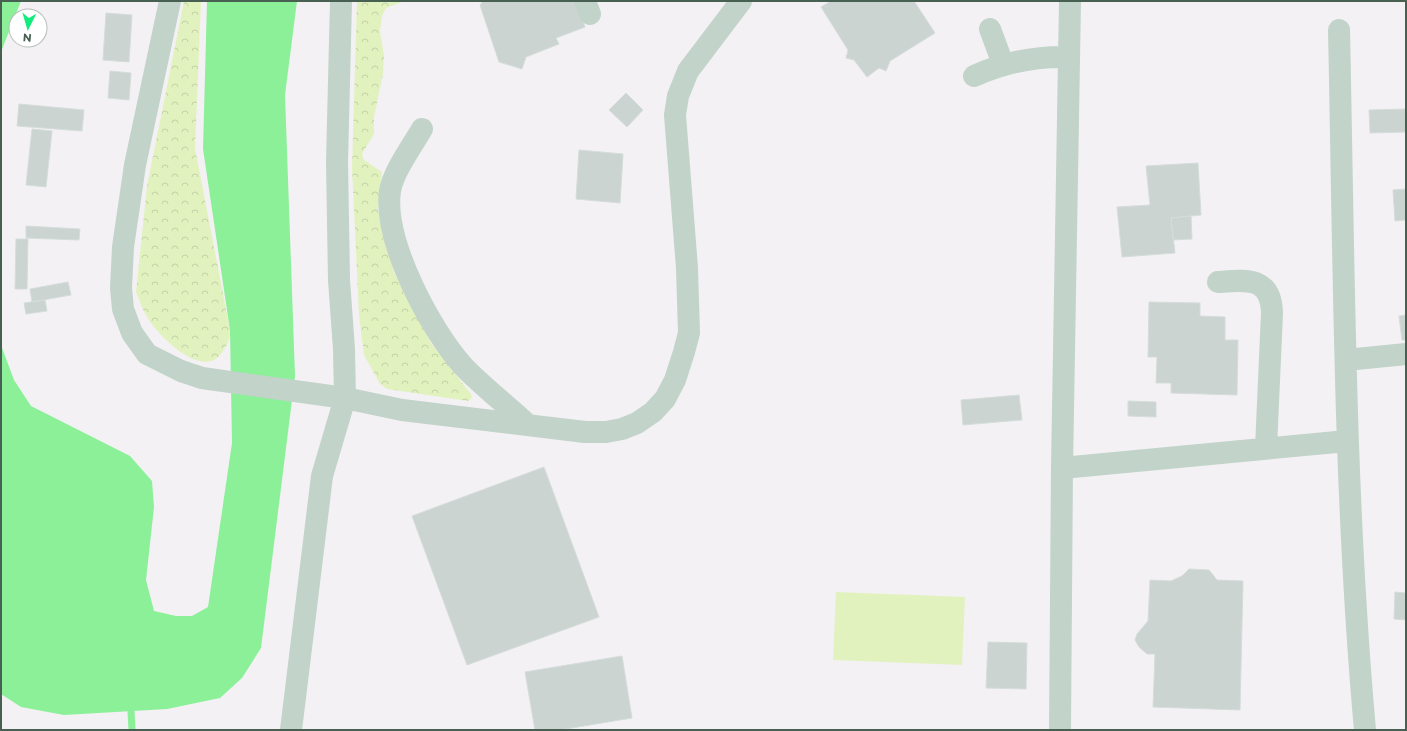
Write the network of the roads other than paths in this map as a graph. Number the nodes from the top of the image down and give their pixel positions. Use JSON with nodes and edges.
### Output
{"nodes":[{"id":1,"x":170,"y":1,"type":"edge"},
{"id":2,"x":342,"y":1,"type":"edge"},
{"id":3,"x":740,"y":1,"type":"edge"},
{"id":4,"x":1070,"y":1,"type":"edge"},
{"id":5,"x":990,"y":29,"type":"dead end"},
{"id":6,"x":1339,"y":30,"type":"dead end"},
{"id":7,"x":1069,"y":57,"type":"junction"},
{"id":8,"x":1002,"y":64,"type":"junction"},
{"id":9,"x":974,"y":76,"type":"dead end"},
{"id":10,"x":422,"y":129,"type":"dead end"},
{"id":11,"x":1218,"y":282,"type":"dead end"},
{"id":12,"x":1406,"y":354,"type":"edge"},
{"id":13,"x":1346,"y":360,"type":"junction"},
{"id":14,"x":345,"y":398,"type":"junction"},
{"id":15,"x":528,"y":425,"type":"junction"},
{"id":16,"x":1347,"y":440,"type":"junction"},
{"id":17,"x":1266,"y":448,"type":"junction"},
{"id":18,"x":1062,"y":468,"type":"junction"},
{"id":19,"x":291,"y":730,"type":"edge"},
{"id":20,"x":1060,"y":730,"type":"edge"},
{"id":21,"x":1365,"y":730,"type":"edge"}],
"edges":[{"from":1,"to":14,"type":"street"},
{"from":2,"to":14,"type":"street"},
{"from":3,"to":15,"type":"street"},
{"from":4,"to":7,"type":"street"},
{"from":5,"to":8,"type":"street"},
{"from":6,"to":13,"type":"street"},
{"from":7,"to":8,"type":"street"},
{"from":7,"to":18,"type":"street"},
{"from":8,"to":9,"type":"street"},
{"from":10,"to":15,"type":"street"},
{"from":11,"to":17,"type":"street"},
{"from":12,"to":13,"type":"street"},
{"from":13,"to":16,"type":"street"},
{"from":14,"to":15,"type":"street"},
{"from":14,"to":19,"type":"street"},
{"from":16,"to":17,"type":"street"},
{"from":16,"to":21,"type":"street"},
{"from":17,"to":18,"type":"street"},
{"from":18,"to":20,"type":"street"}]}
